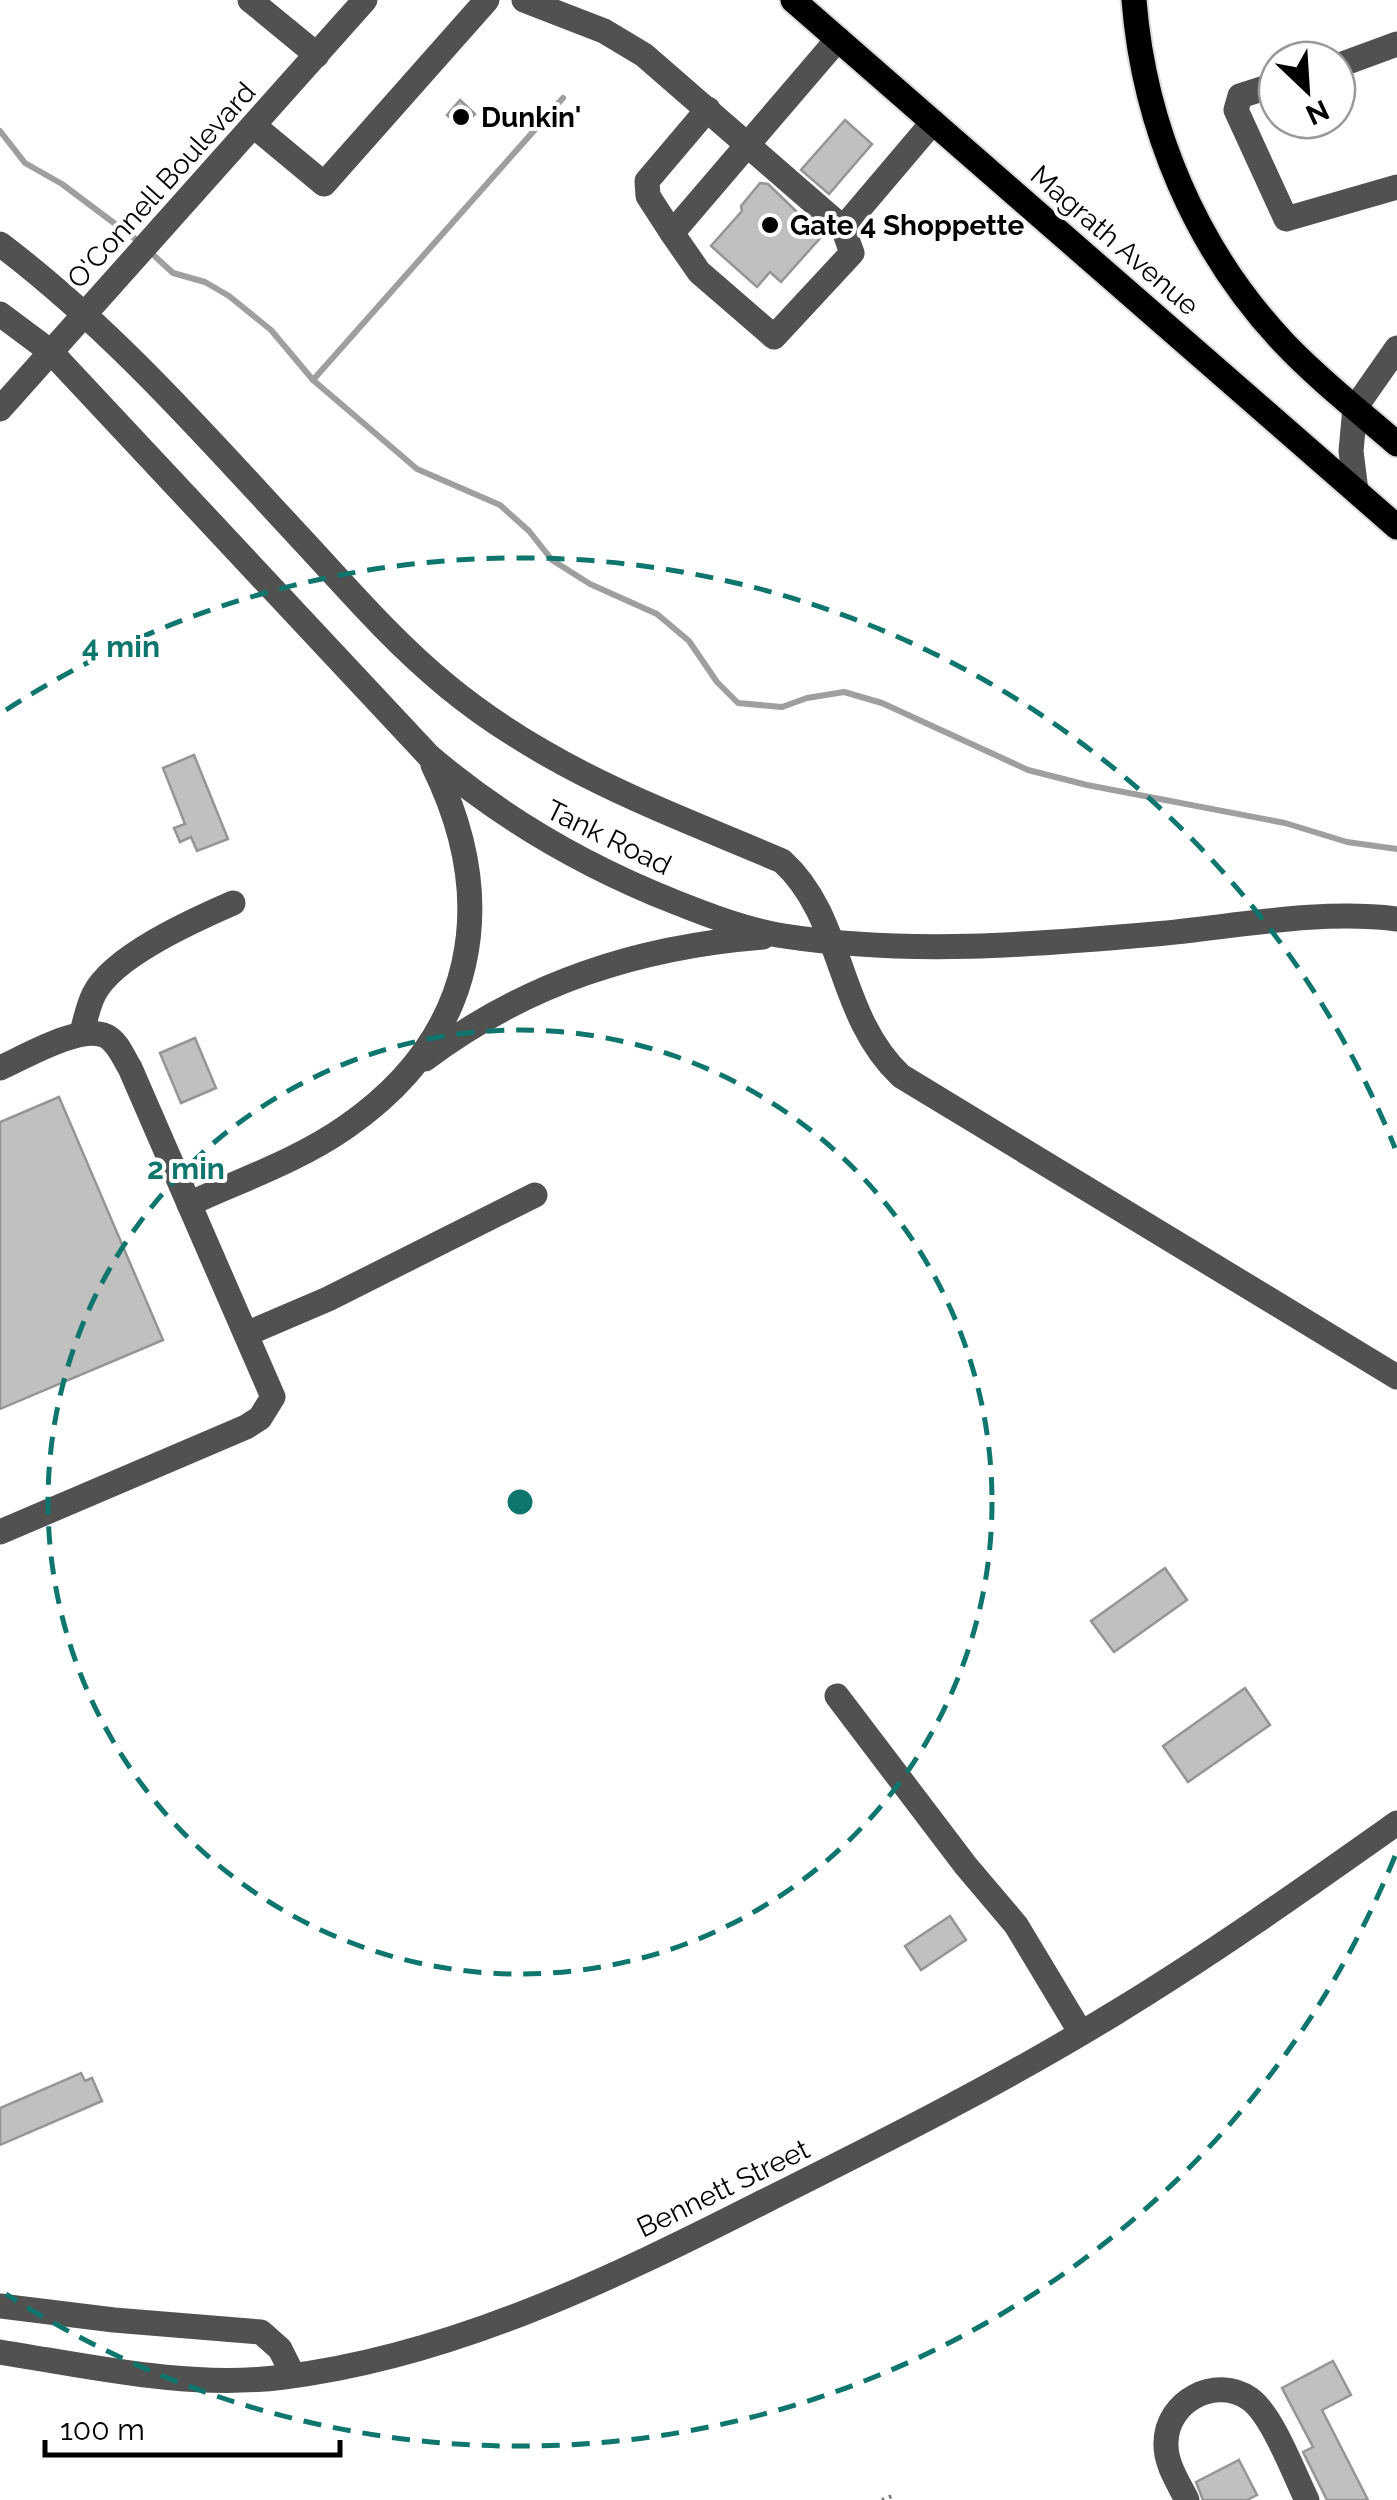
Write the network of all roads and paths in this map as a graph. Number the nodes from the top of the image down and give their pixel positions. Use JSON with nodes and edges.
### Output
{"nodes":[{"id":1,"x":250,"y":0,"type":"edge"},
{"id":2,"x":365,"y":0,"type":"edge"},
{"id":3,"x":486,"y":0,"type":"edge"},
{"id":4,"x":524,"y":0,"type":"edge"},
{"id":5,"x":793,"y":0,"type":"edge"},
{"id":6,"x":1134,"y":0,"type":"edge"},
{"id":7,"x":838,"y":39,"type":"junction"},
{"id":8,"x":1397,"y":44,"type":"edge"},
{"id":9,"x":317,"y":55,"type":"junction"},
{"id":10,"x":1357,"y":59,"type":"edge"},
{"id":11,"x":1257,"y":90,"type":"edge"},
{"id":12,"x":708,"y":109,"type":"junction"},
{"id":13,"x":933,"y":122,"type":"junction"},
{"id":14,"x":254,"y":126,"type":"junction"},
{"id":15,"x":748,"y":145,"type":"junction"},
{"id":16,"x":1397,"y":187,"type":"edge"},
{"id":17,"x":842,"y":228,"type":"junction"},
{"id":18,"x":672,"y":233,"type":"junction"},
{"id":19,"x":0,"y":244,"type":"edge"},
{"id":20,"x":0,"y":314,"type":"edge"},
{"id":21,"x":84,"y":314,"type":"junction"},
{"id":22,"x":1397,"y":348,"type":"edge"},
{"id":23,"x":51,"y":352,"type":"junction"},
{"id":24,"x":1355,"y":408,"type":"junction"},
{"id":25,"x":0,"y":409,"type":"edge"},
{"id":26,"x":1397,"y":444,"type":"edge"},
{"id":27,"x":1356,"y":491,"type":"junction"},
{"id":28,"x":1397,"y":526,"type":"edge"},
{"id":29,"x":429,"y":756,"type":"junction"},
{"id":30,"x":233,"y":903,"type":"dead end"},
{"id":31,"x":1397,"y":918,"type":"edge"},
{"id":32,"x":780,"y":935,"type":"junction"},
{"id":33,"x":830,"y":941,"type":"junction"},
{"id":34,"x":82,"y":1033,"type":"junction"},
{"id":35,"x":0,"y":1068,"type":"edge"},
{"id":36,"x":413,"y":1068,"type":"junction"},
{"id":37,"x":535,"y":1195,"type":"dead end"},
{"id":38,"x":189,"y":1204,"type":"junction"},
{"id":39,"x":246,"y":1334,"type":"junction"},
{"id":40,"x":1397,"y":1377,"type":"edge"},
{"id":41,"x":0,"y":1532,"type":"edge"},
{"id":42,"x":837,"y":1696,"type":"dead end"},
{"id":43,"x":1397,"y":1822,"type":"edge"},
{"id":44,"x":1081,"y":2033,"type":"junction"},
{"id":45,"x":0,"y":2306,"type":"edge"},
{"id":46,"x":0,"y":2352,"type":"edge"},
{"id":47,"x":293,"y":2375,"type":"junction"},
{"id":48,"x":892,"y":2496,"type":"dead end"},
{"id":49,"x":882,"y":2500,"type":"edge"},
{"id":50,"x":1187,"y":2500,"type":"edge"},
{"id":51,"x":1307,"y":2500,"type":"edge"}],
"edges":[{"from":1,"to":9,"type":"street"},
{"from":2,"to":9,"type":"street","name":"O'Connell Boulevard"},
{"from":3,"to":14,"type":"street"},
{"from":4,"to":12,"type":"street"},
{"from":5,"to":7,"type":"main road","name":"Magrath Avenue"},
{"from":6,"to":24,"type":"main road"},
{"from":7,"to":13,"type":"main road","name":"Magrath Avenue"},
{"from":7,"to":15,"type":"street"},
{"from":8,"to":10,"type":"street"},
{"from":9,"to":14,"type":"street","name":"O'Connell Boulevard"},
{"from":11,"to":16,"type":"street"},
{"from":12,"to":15,"type":"street"},
{"from":12,"to":18,"type":"street"},
{"from":13,"to":17,"type":"street"},
{"from":13,"to":27,"type":"main road","name":"Magrath Avenue"},
{"from":14,"to":21,"type":"street","name":"O'Connell Boulevard"},
{"from":15,"to":17,"type":"street"},
{"from":15,"to":18,"type":"street"},
{"from":17,"to":18,"type":"street"},
{"from":19,"to":21,"type":"street"},
{"from":20,"to":23,"type":"street","name":"Tank Road"},
{"from":21,"to":23,"type":"street","name":"O'Connell Boulevard"},
{"from":21,"to":33,"type":"street"},
{"from":22,"to":24,"type":"street"},
{"from":23,"to":25,"type":"street","name":"O'Connell Boulevard"},
{"from":23,"to":29,"type":"street","name":"Tank Road"},
{"from":24,"to":26,"type":"main road"},
{"from":24,"to":27,"type":"street"},
{"from":27,"to":28,"type":"main road","name":"Magrath Avenue"},
{"from":29,"to":32,"type":"street","name":"Tank Road"},
{"from":29,"to":36,"type":"street"},
{"from":30,"to":34,"type":"street"},
{"from":31,"to":33,"type":"street","name":"Tank Road"},
{"from":32,"to":33,"type":"street","name":"Tank Road"},
{"from":32,"to":36,"type":"street"},
{"from":33,"to":40,"type":"street"},
{"from":34,"to":35,"type":"street"},
{"from":34,"to":38,"type":"street"},
{"from":36,"to":38,"type":"street"},
{"from":37,"to":39,"type":"street"},
{"from":38,"to":39,"type":"street"},
{"from":39,"to":41,"type":"street"},
{"from":42,"to":44,"type":"street"},
{"from":43,"to":44,"type":"street","name":"Bennett Street"},
{"from":44,"to":47,"type":"street","name":"Bennett Street"},
{"from":45,"to":47,"type":"street"},
{"from":46,"to":47,"type":"street","name":"Bennett Street"},
{"from":48,"to":49,"type":"path"},
{"from":50,"to":51,"type":"street"}]}
